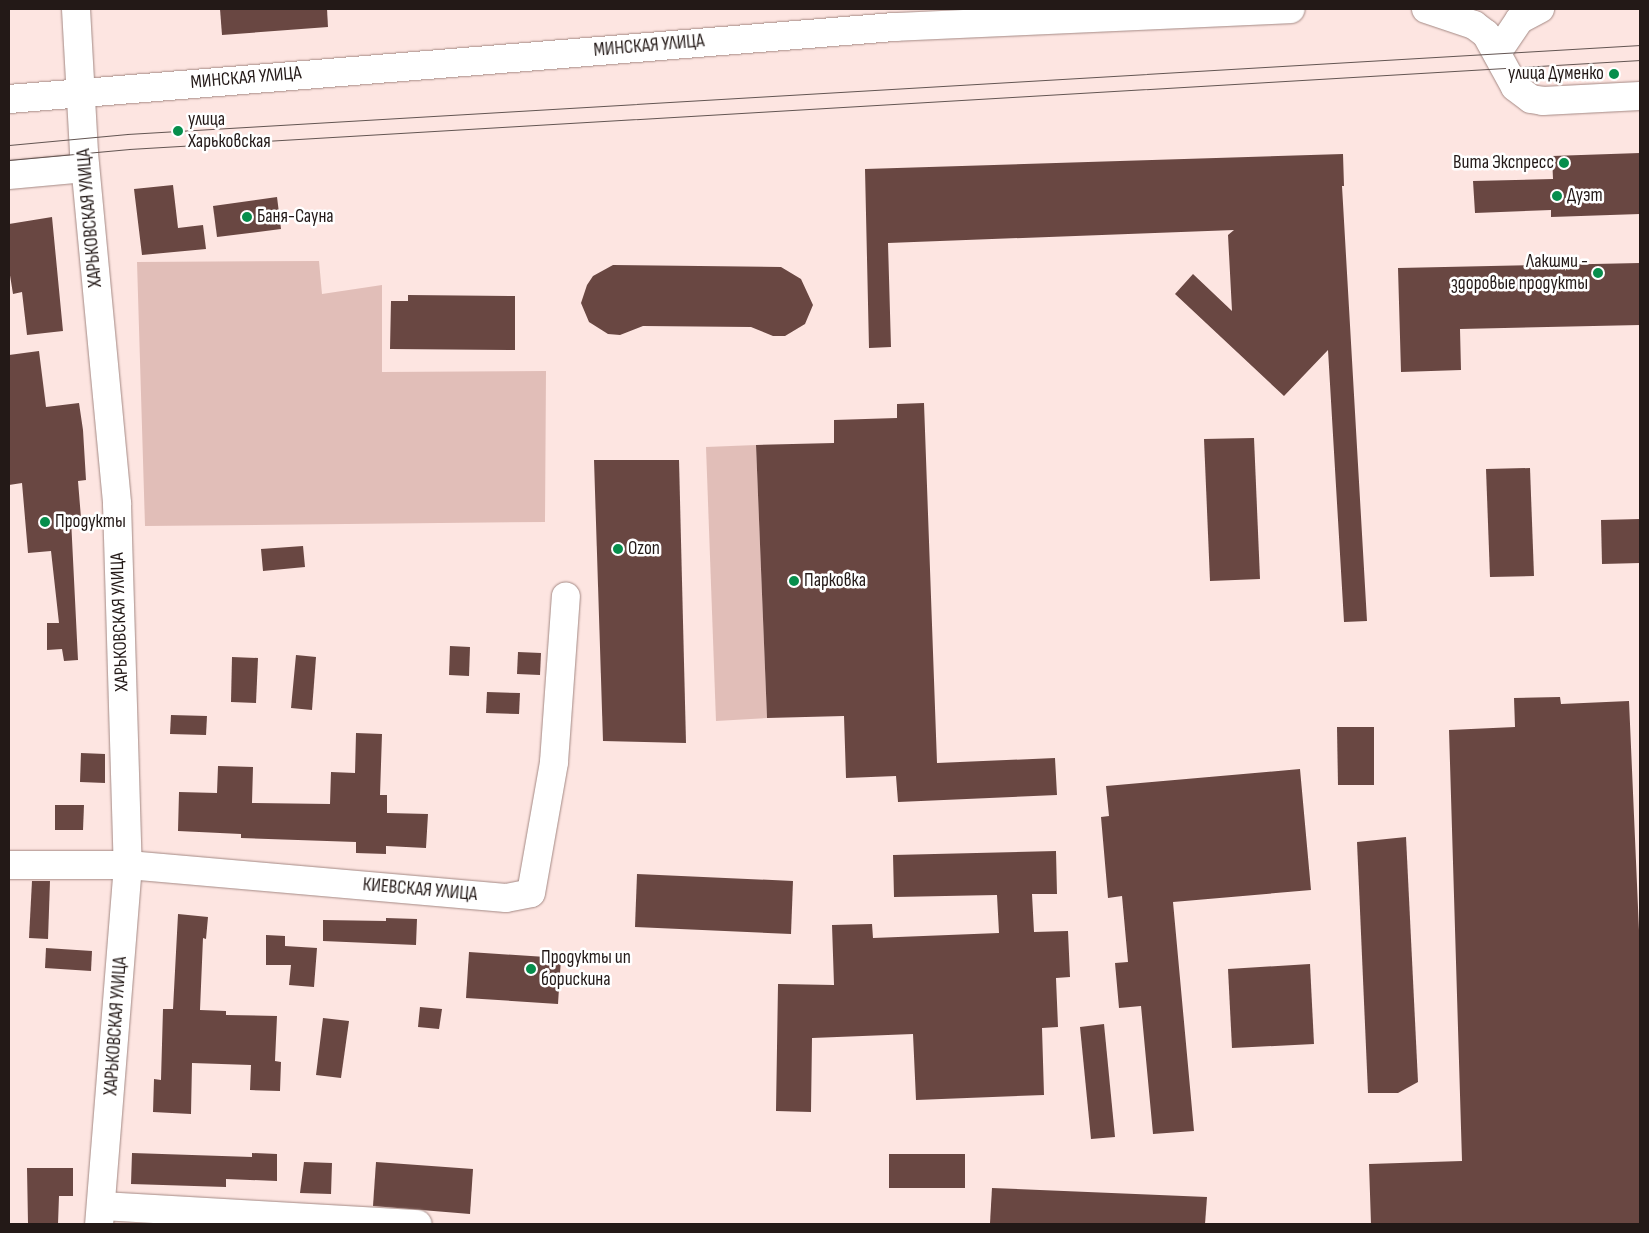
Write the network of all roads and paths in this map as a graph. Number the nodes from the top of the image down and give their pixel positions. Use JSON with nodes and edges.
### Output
{"nodes":[{"id":1,"x":76,"y":9,"type":"edge"},
{"id":2,"x":1291,"y":9,"type":"edge"},
{"id":3,"x":1426,"y":9,"type":"edge"},
{"id":4,"x":1540,"y":9,"type":"edge"},
{"id":5,"x":1497,"y":53,"type":"junction"},
{"id":6,"x":79,"y":92,"type":"junction"},
{"id":7,"x":1640,"y":96,"type":"edge"},
{"id":8,"x":9,"y":99,"type":"edge"},
{"id":9,"x":85,"y":168,"type":"junction"},
{"id":10,"x":9,"y":175,"type":"edge"},
{"id":11,"x":566,"y":596,"type":"dead end"},
{"id":12,"x":9,"y":865,"type":"edge"},
{"id":13,"x":128,"y":865,"type":"junction"},
{"id":14,"x":101,"y":1215,"type":"edge"},
{"id":15,"x":417,"y":1224,"type":"edge"}],
"edges":[{"from":1,"to":6,"type":"street","name":"ХАРЬКОВСКАЯ УЛИЦА"},
{"from":2,"to":6,"type":"street","name":"МИНСКАЯ УЛИЦА"},
{"from":3,"to":5,"type":"street"},
{"from":4,"to":5,"type":"street"},
{"from":5,"to":7,"type":"street"},
{"from":6,"to":8,"type":"street","name":"МИНСКАЯ УЛИЦА"},
{"from":6,"to":9,"type":"street","name":"ХАРЬКОВСКАЯ УЛИЦА"},
{"from":9,"to":10,"type":"street"},
{"from":9,"to":13,"type":"street","name":"ХАРЬКОВСКАЯ УЛИЦА"},
{"from":11,"to":13,"type":"street","name":"КИЕВСКАЯ УЛИЦА"},
{"from":12,"to":13,"type":"street","name":"КИЕВСКАЯ УЛИЦА"},
{"from":13,"to":14,"type":"street","name":"ХАРЬКОВСКАЯ УЛИЦА"},
{"from":14,"to":15,"type":"street","name":"ХАРЬКОВСКАЯ УЛИЦА"}]}
